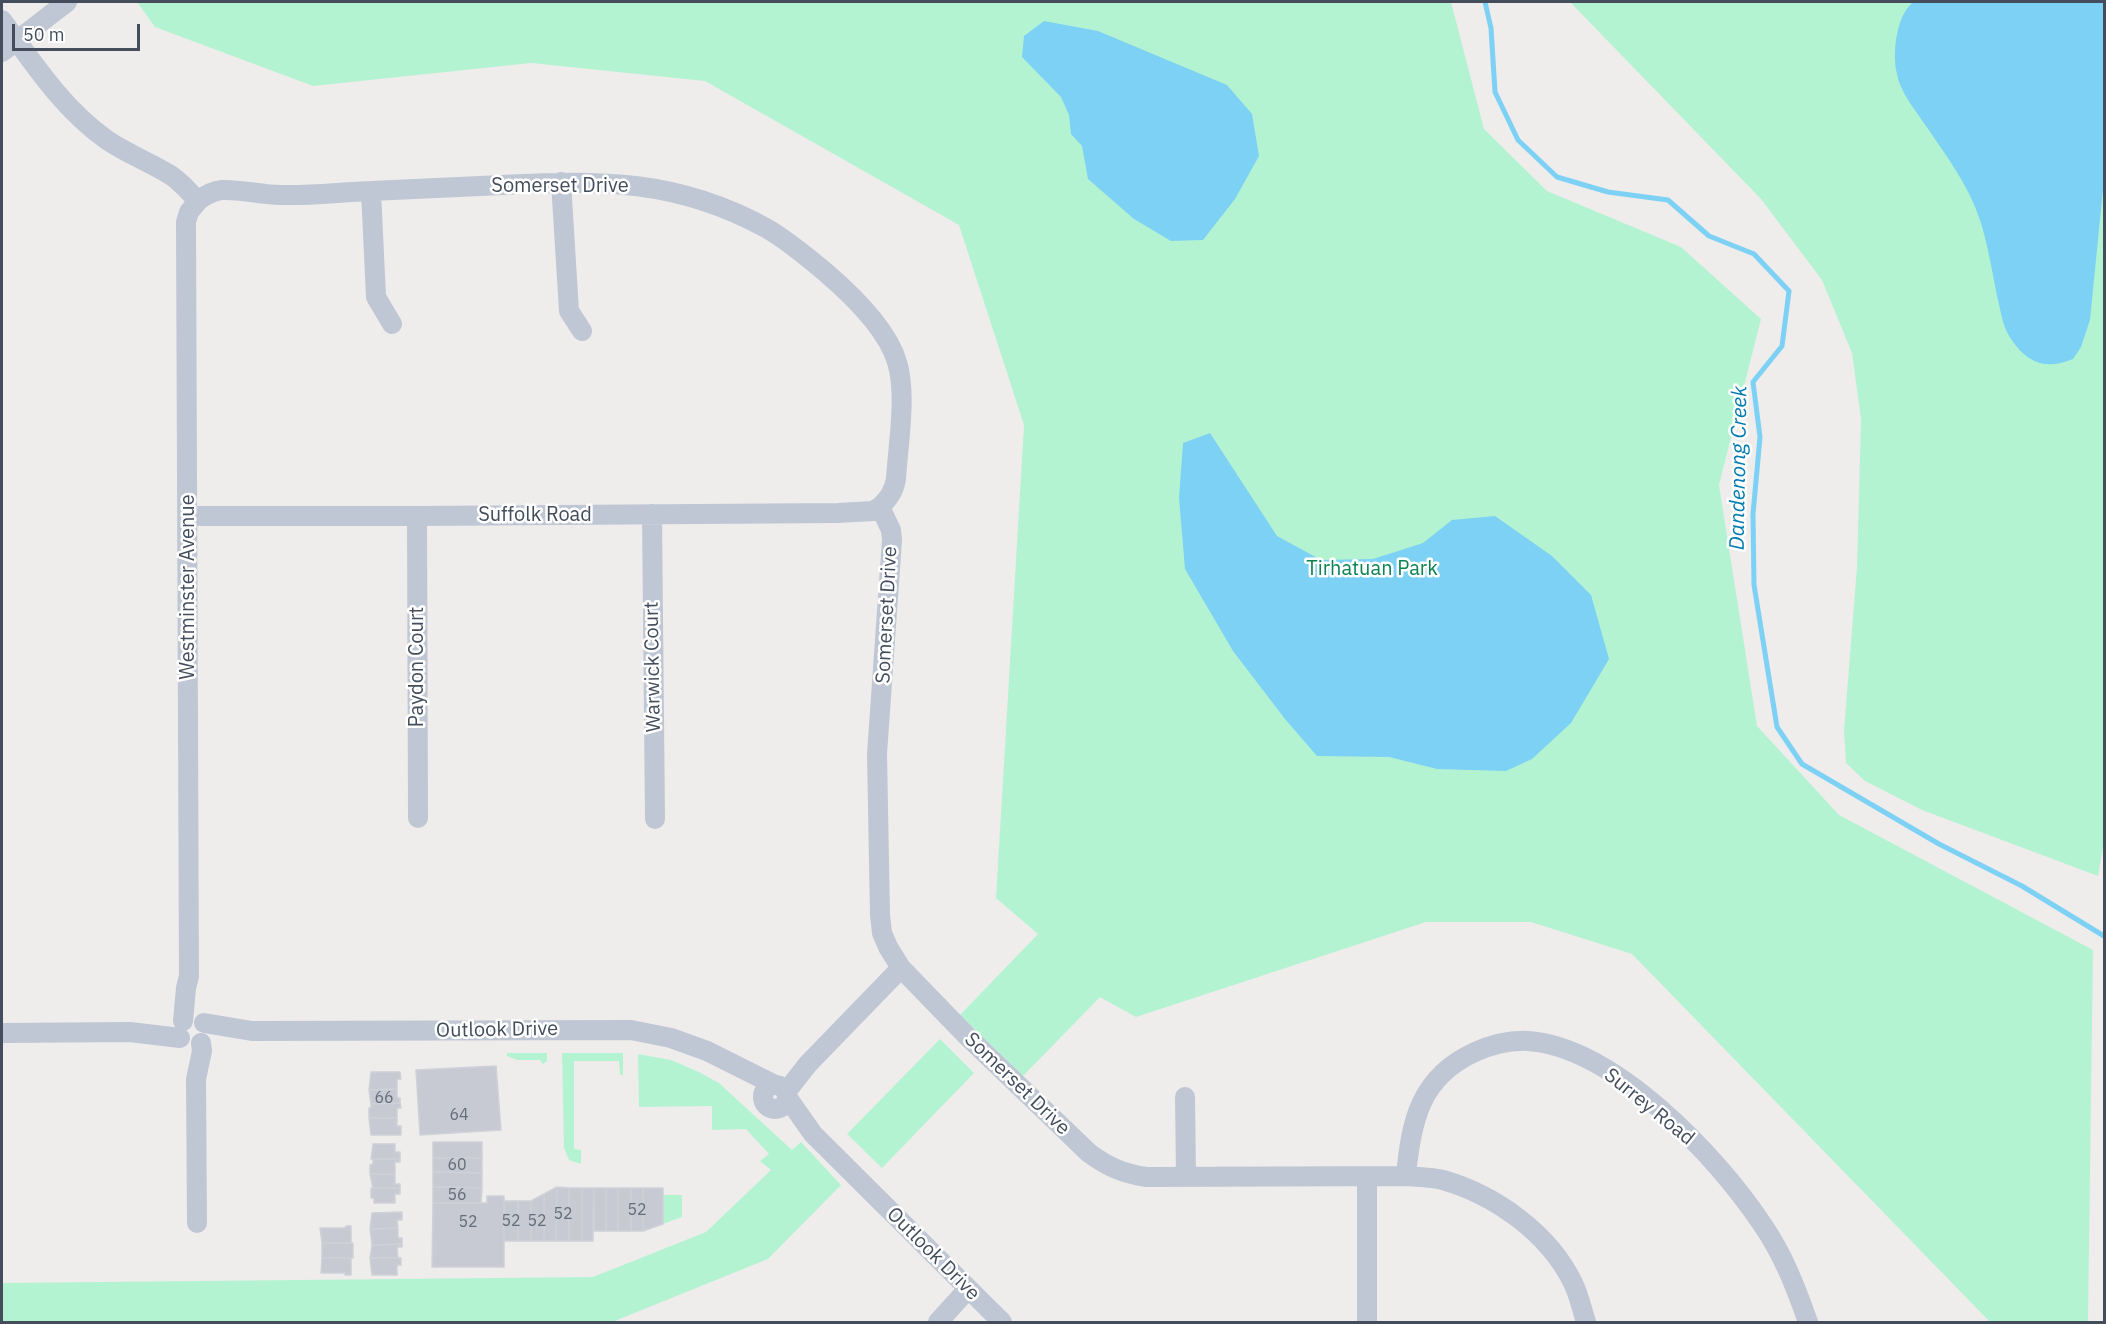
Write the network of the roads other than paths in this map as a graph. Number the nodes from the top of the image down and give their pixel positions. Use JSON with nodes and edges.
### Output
{"nodes":[{"id":1,"x":67,"y":2,"type":"edge"},
{"id":2,"x":2,"y":20,"type":"edge"},
{"id":3,"x":9,"y":46,"type":"edge"},
{"id":4,"x":561,"y":182,"type":"junction"},
{"id":5,"x":371,"y":191,"type":"junction"},
{"id":6,"x":198,"y":201,"type":"junction"},
{"id":7,"x":392,"y":324,"type":"dead end"},
{"id":8,"x":582,"y":331,"type":"dead end"},
{"id":9,"x":880,"y":507,"type":"junction"},
{"id":10,"x":652,"y":514,"type":"junction"},
{"id":11,"x":188,"y":516,"type":"junction"},
{"id":12,"x":417,"y":516,"type":"junction"},
{"id":13,"x":418,"y":818,"type":"dead end"},
{"id":14,"x":655,"y":819,"type":"dead end"},
{"id":15,"x":901,"y":968,"type":"junction"},
{"id":16,"x":192,"y":1031,"type":"junction"},
{"id":17,"x":2,"y":1033,"type":"edge"},
{"id":18,"x":778,"y":1094,"type":"junction"},
{"id":19,"x":1185,"y":1097,"type":"dead end"},
{"id":20,"x":1367,"y":1176,"type":"junction"},
{"id":21,"x":1406,"y":1176,"type":"junction"},
{"id":22,"x":1186,"y":1178,"type":"junction"},
{"id":23,"x":197,"y":1223,"type":"dead end"},
{"id":24,"x":968,"y":1289,"type":"junction"},
{"id":25,"x":938,"y":1323,"type":"edge"},
{"id":26,"x":1002,"y":1323,"type":"edge"},
{"id":27,"x":1367,"y":1323,"type":"edge"},
{"id":28,"x":1586,"y":1323,"type":"edge"},
{"id":29,"x":1808,"y":1323,"type":"edge"}],
"edges":[{"from":1,"to":3,"type":"street"},
{"from":2,"to":3,"type":"street"},
{"from":3,"to":6,"type":"street"},
{"from":4,"to":5,"type":"street","name":"Somerset Drive"},
{"from":4,"to":8,"type":"street"},
{"from":4,"to":9,"type":"street","name":"Somerset Drive"},
{"from":5,"to":6,"type":"street","name":"Somerset Drive"},
{"from":5,"to":7,"type":"street"},
{"from":6,"to":11,"type":"street","name":"Westminster Avenue"},
{"from":9,"to":10,"type":"street","name":"Suffolk Road"},
{"from":9,"to":15,"type":"street","name":"Somerset Drive"},
{"from":10,"to":12,"type":"street","name":"Suffolk Road"},
{"from":10,"to":14,"type":"street","name":"Warwick Court"},
{"from":11,"to":12,"type":"street","name":"Suffolk Road"},
{"from":11,"to":16,"type":"street","name":"Westminster Avenue"},
{"from":12,"to":13,"type":"street","name":"Paydon Court"},
{"from":15,"to":18,"type":"street"},
{"from":15,"to":22,"type":"street","name":"Somerset Drive"},
{"from":16,"to":17,"type":"street","name":"Outlook Drive"},
{"from":16,"to":18,"type":"street","name":"Outlook Drive"},
{"from":16,"to":23,"type":"street","name":"Westminster Avenue"},
{"from":18,"to":24,"type":"street","name":"Outlook Drive"},
{"from":19,"to":22,"type":"street"},
{"from":20,"to":21,"type":"street","name":"Somerset Drive"},
{"from":20,"to":22,"type":"street","name":"Somerset Drive"},
{"from":20,"to":27,"type":"street"},
{"from":21,"to":28,"type":"street","name":"Somerset Drive"},
{"from":21,"to":29,"type":"street","name":"Surrey Road"},
{"from":24,"to":25,"type":"street"},
{"from":24,"to":26,"type":"street","name":"Outlook Drive"}]}
